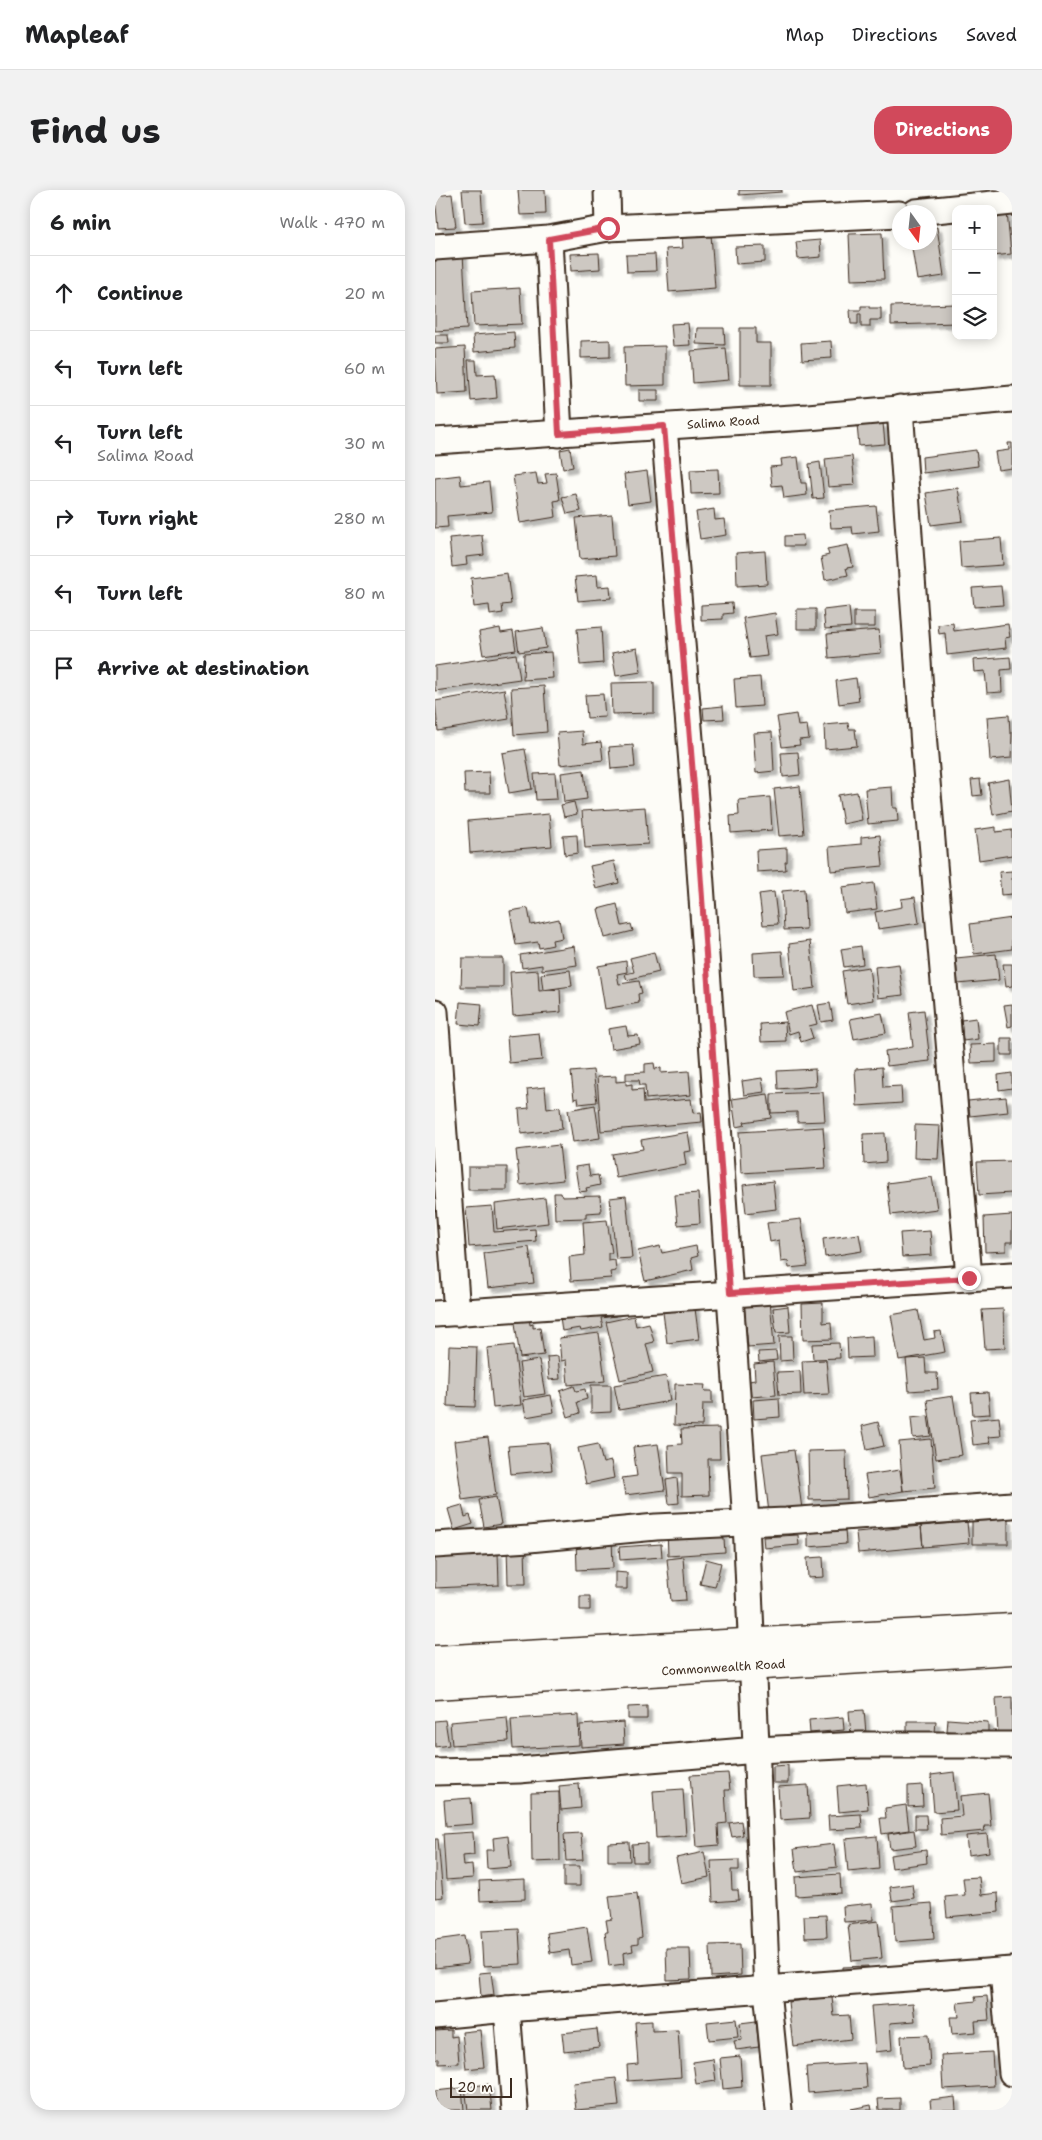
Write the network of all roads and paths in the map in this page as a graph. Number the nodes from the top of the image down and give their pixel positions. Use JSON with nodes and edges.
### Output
{"nodes":[{"id":1,"x":607,"y":190,"type":"edge"},
{"id":2,"x":1012,"y":202,"type":"edge"},
{"id":3,"x":937,"y":210,"type":"edge"},
{"id":4,"x":892,"y":214,"type":"edge"},
{"id":5,"x":608,"y":228,"type":"junction"},
{"id":6,"x":549,"y":239,"type":"junction"},
{"id":7,"x":435,"y":247,"type":"edge"},
{"id":8,"x":1012,"y":399,"type":"edge"},
{"id":9,"x":900,"y":408,"type":"junction"},
{"id":10,"x":664,"y":426,"type":"junction"},
{"id":11,"x":559,"y":434,"type":"junction"},
{"id":12,"x":435,"y":441,"type":"edge"},
{"id":13,"x":435,"y":1012,"type":"edge"},
{"id":14,"x":1012,"y":1275,"type":"edge"},
{"id":15,"x":969,"y":1278,"type":"junction"},
{"id":16,"x":730,"y":1293,"type":"junction"},
{"id":17,"x":446,"y":1314,"type":"edge"},
{"id":18,"x":1012,"y":1505,"type":"edge"},
{"id":19,"x":746,"y":1522,"type":"junction"},
{"id":20,"x":435,"y":1545,"type":"edge"},
{"id":21,"x":1012,"y":1628,"type":"edge"},
{"id":22,"x":1012,"y":1650,"type":"edge"},
{"id":23,"x":753,"y":1654,"type":"junction"},
{"id":24,"x":435,"y":1660,"type":"edge"},
{"id":25,"x":435,"y":1685,"type":"edge"},
{"id":26,"x":1012,"y":1745,"type":"edge"},
{"id":27,"x":757,"y":1750,"type":"junction"},
{"id":28,"x":435,"y":1772,"type":"edge"},
{"id":29,"x":1007,"y":1971,"type":"edge"},
{"id":30,"x":767,"y":1990,"type":"junction"},
{"id":31,"x":507,"y":2008,"type":"junction"},
{"id":32,"x":435,"y":2016,"type":"edge"},
{"id":33,"x":1012,"y":2073,"type":"edge"},
{"id":34,"x":515,"y":2110,"type":"edge"},
{"id":35,"x":779,"y":2110,"type":"edge"}],
"edges":[{"from":1,"to":5,"type":"street"},
{"from":2,"to":3,"type":"street"},
{"from":4,"to":5,"type":"street"},
{"from":5,"to":6,"type":"street"},
{"from":6,"to":7,"type":"street"},
{"from":6,"to":11,"type":"street"},
{"from":8,"to":9,"type":"street","name":"Salima Road"},
{"from":9,"to":10,"type":"street","name":"Salima Road"},
{"from":9,"to":15,"type":"street"},
{"from":10,"to":11,"type":"street","name":"Salima Road"},
{"from":10,"to":16,"type":"street"},
{"from":11,"to":12,"type":"street","name":"Salima Road"},
{"from":13,"to":17,"type":"street"},
{"from":14,"to":15,"type":"street"},
{"from":15,"to":16,"type":"street"},
{"from":16,"to":17,"type":"street"},
{"from":16,"to":19,"type":"street"},
{"from":18,"to":19,"type":"street"},
{"from":19,"to":20,"type":"street"},
{"from":19,"to":23,"type":"street"},
{"from":21,"to":23,"type":"main road","name":"Commonwealth Road"},
{"from":22,"to":23,"type":"main road","name":"Commonwealth Road"},
{"from":23,"to":24,"type":"main road","name":"Commonwealth Road"},
{"from":23,"to":25,"type":"main road","name":"Commonwealth Road"},
{"from":23,"to":27,"type":"street"},
{"from":26,"to":27,"type":"street"},
{"from":27,"to":28,"type":"street"},
{"from":27,"to":30,"type":"street"},
{"from":29,"to":30,"type":"street"},
{"from":29,"to":33,"type":"street"},
{"from":30,"to":31,"type":"street"},
{"from":30,"to":35,"type":"street"},
{"from":31,"to":32,"type":"street"},
{"from":31,"to":34,"type":"street"}]}
